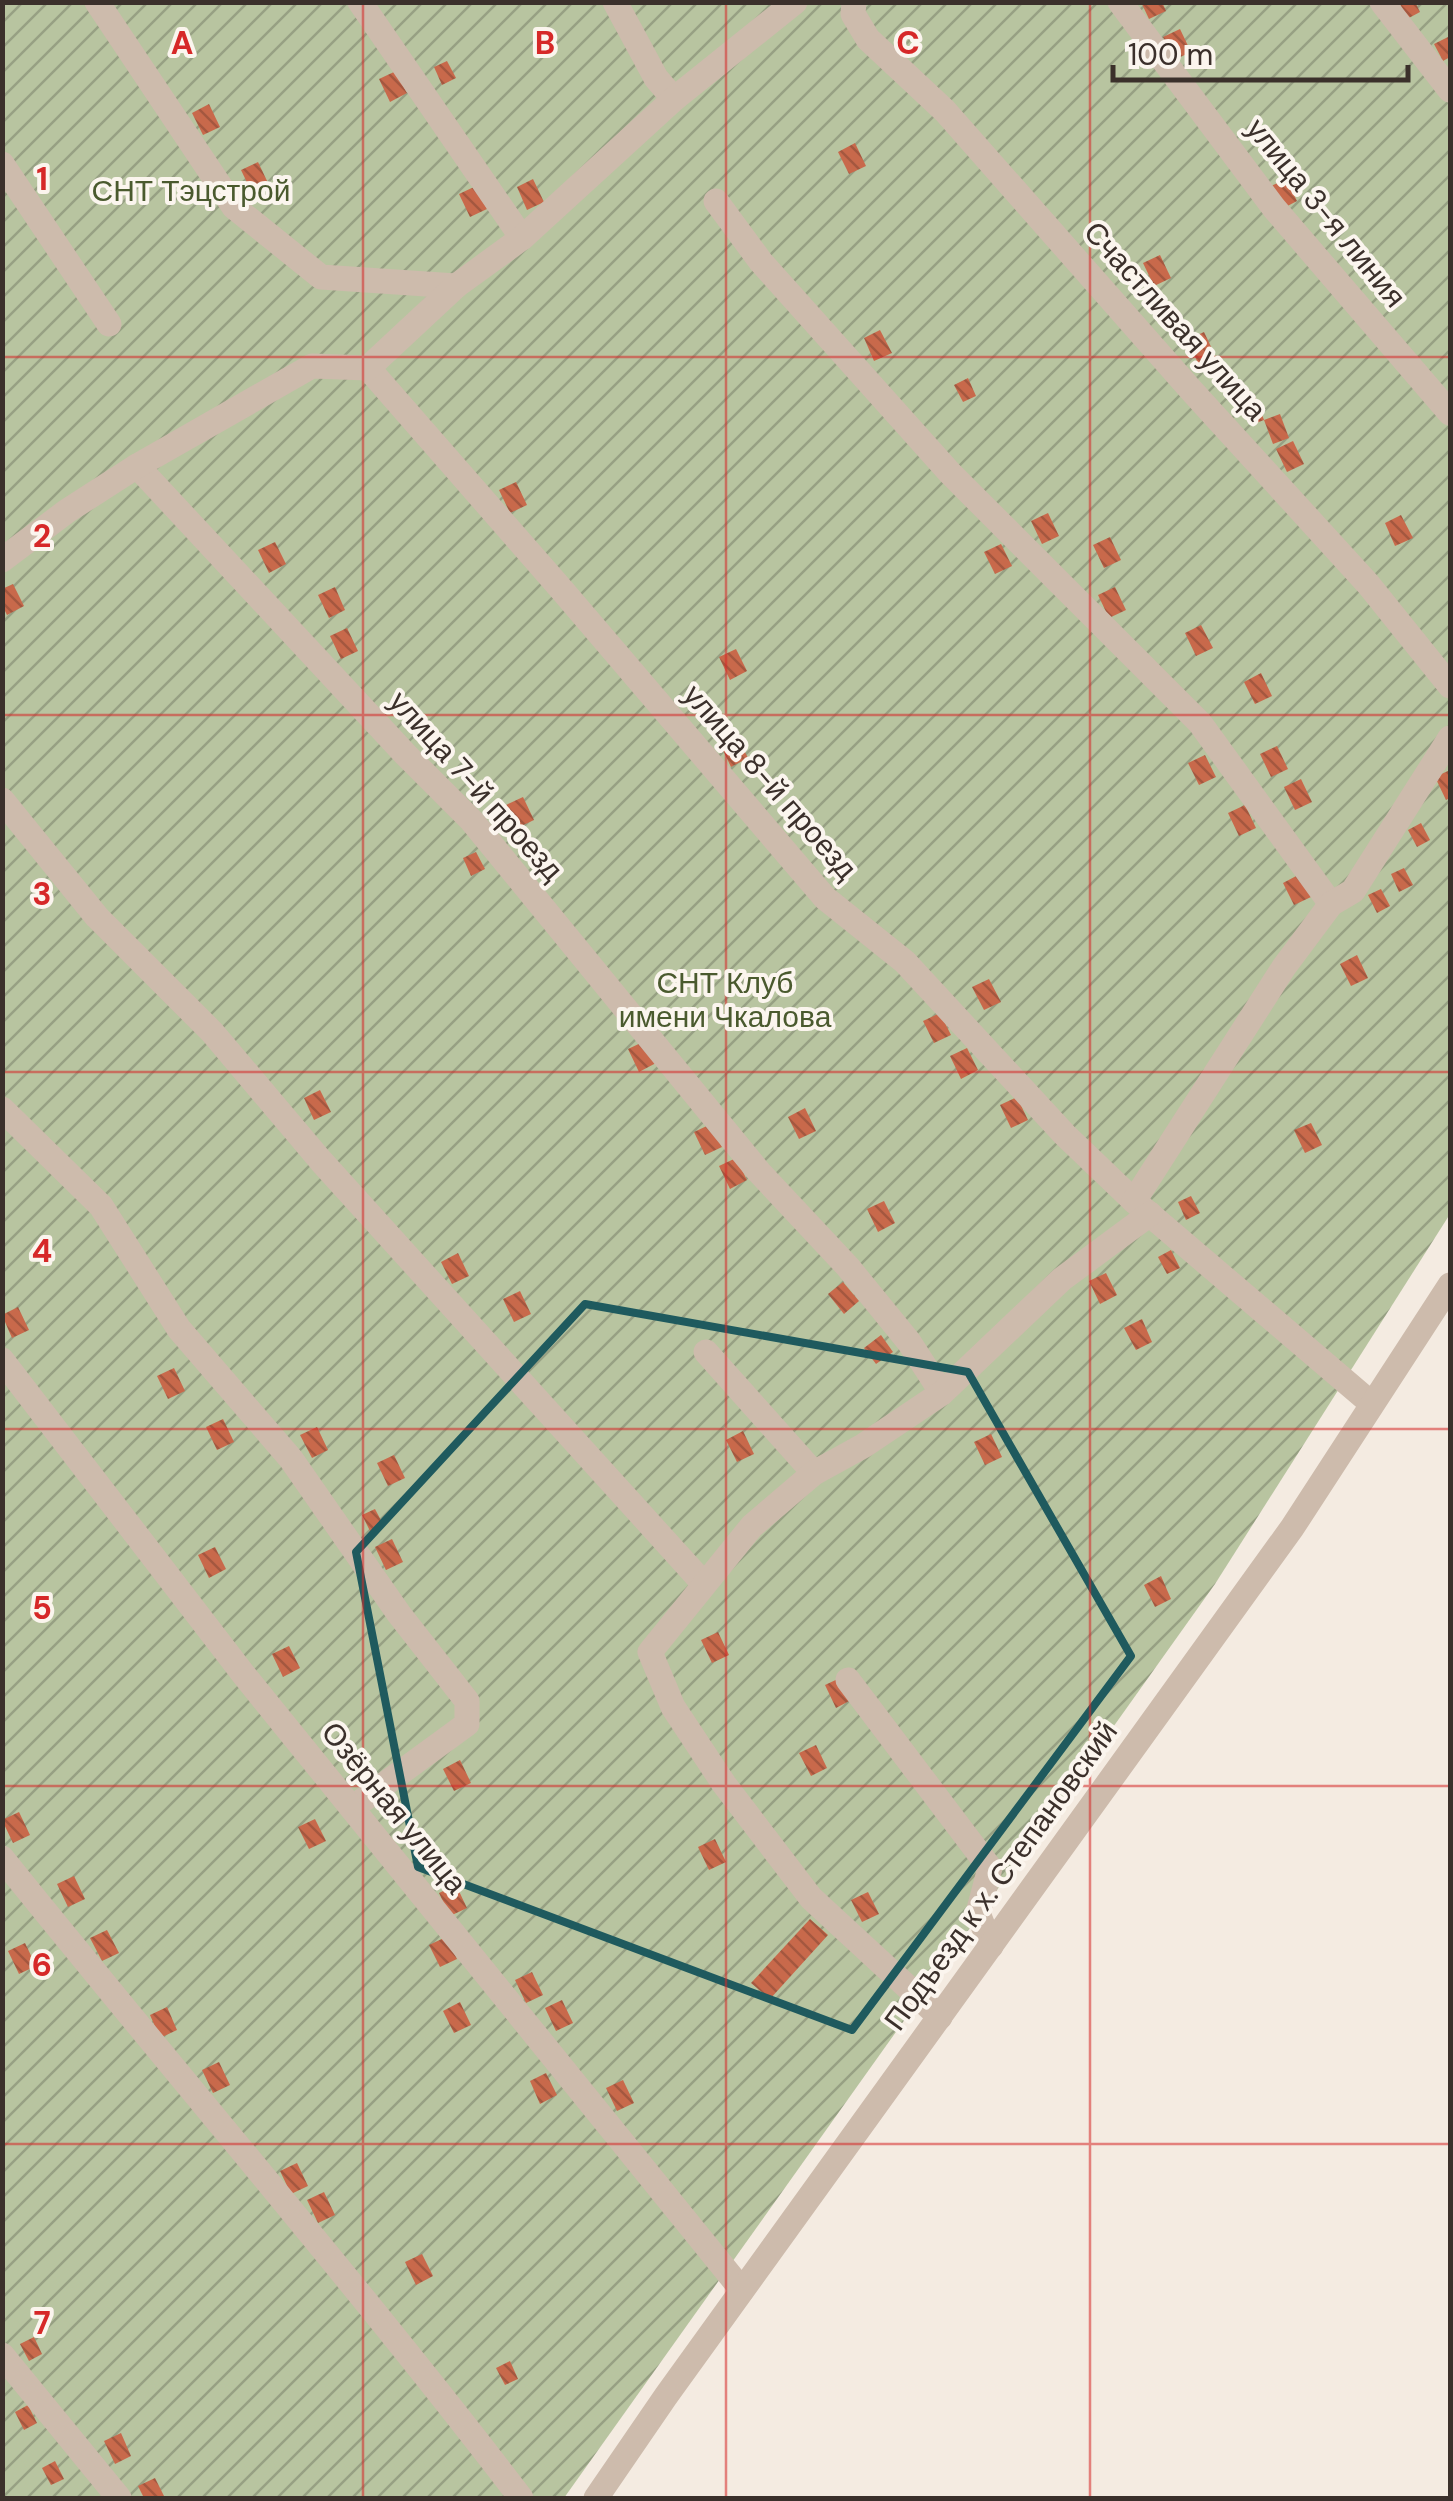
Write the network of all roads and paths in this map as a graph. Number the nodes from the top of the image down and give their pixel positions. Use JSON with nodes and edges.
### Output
{"nodes":[{"id":1,"x":97,"y":2,"type":"edge"},
{"id":2,"x":360,"y":2,"type":"edge"},
{"id":3,"x":615,"y":2,"type":"edge"},
{"id":4,"x":795,"y":2,"type":"edge"},
{"id":5,"x":854,"y":2,"type":"edge"},
{"id":6,"x":1120,"y":2,"type":"edge"},
{"id":7,"x":1382,"y":2,"type":"edge"},
{"id":8,"x":1450,"y":90,"type":"edge"},
{"id":9,"x":674,"y":99,"type":"junction"},
{"id":10,"x":2,"y":164,"type":"edge"},
{"id":11,"x":716,"y":201,"type":"dead end"},
{"id":12,"x":522,"y":238,"type":"junction"},
{"id":13,"x":456,"y":286,"type":"junction"},
{"id":14,"x":109,"y":324,"type":"dead end"},
{"id":15,"x":368,"y":368,"type":"junction"},
{"id":16,"x":1450,"y":413,"type":"edge"},
{"id":17,"x":137,"y":466,"type":"junction"},
{"id":18,"x":2,"y":560,"type":"edge"},
{"id":19,"x":1450,"y":686,"type":"edge"},
{"id":20,"x":1450,"y":738,"type":"edge"},
{"id":21,"x":2,"y":800,"type":"edge"},
{"id":22,"x":1331,"y":904,"type":"junction"},
{"id":23,"x":2,"y":1109,"type":"edge"},
{"id":24,"x":1142,"y":1208,"type":"junction"},
{"id":25,"x":1450,"y":1284,"type":"edge"},
{"id":26,"x":706,"y":1352,"type":"dead end"},
{"id":27,"x":2,"y":1360,"type":"edge"},
{"id":28,"x":942,"y":1392,"type":"junction"},
{"id":29,"x":1372,"y":1404,"type":"junction"},
{"id":30,"x":814,"y":1472,"type":"junction"},
{"id":31,"x":704,"y":1584,"type":"junction"},
{"id":32,"x":848,"y":1680,"type":"dead end"},
{"id":33,"x":352,"y":1808,"type":"junction"},
{"id":34,"x":2,"y":1858,"type":"edge"},
{"id":35,"x":991,"y":1946,"type":"junction"},
{"id":36,"x":940,"y":2017,"type":"junction"},
{"id":37,"x":742,"y":2290,"type":"junction"},
{"id":38,"x":2,"y":2355,"type":"edge"},
{"id":39,"x":119,"y":2498,"type":"edge"},
{"id":40,"x":520,"y":2498,"type":"edge"},
{"id":41,"x":596,"y":2498,"type":"edge"}],
"edges":[{"from":1,"to":13,"type":"street"},
{"from":2,"to":12,"type":"street"},
{"from":3,"to":9,"type":"street"},
{"from":4,"to":9,"type":"street"},
{"from":5,"to":19,"type":"street","name":"Счастливая улица"},
{"from":6,"to":16,"type":"street","name":"улица 3-я линия"},
{"from":7,"to":8,"type":"street"},
{"from":9,"to":12,"type":"street"},
{"from":10,"to":14,"type":"street"},
{"from":11,"to":22,"type":"street"},
{"from":12,"to":13,"type":"street"},
{"from":13,"to":15,"type":"street"},
{"from":15,"to":17,"type":"street"},
{"from":15,"to":24,"type":"street","name":"улица 8-й проезд"},
{"from":17,"to":18,"type":"street"},
{"from":17,"to":28,"type":"street","name":"улица 7-й проезд"},
{"from":20,"to":22,"type":"street"},
{"from":21,"to":31,"type":"street"},
{"from":22,"to":24,"type":"street"},
{"from":23,"to":33,"type":"street"},
{"from":24,"to":28,"type":"street"},
{"from":24,"to":29,"type":"street","name":"улица 8-й проезд"},
{"from":25,"to":29,"type":"street","name":"Подъезд к х. Степановский"},
{"from":26,"to":30,"type":"street"},
{"from":27,"to":33,"type":"street","name":"Озёрная улица"},
{"from":28,"to":30,"type":"street"},
{"from":29,"to":35,"type":"street","name":"Подъезд к х. Степановский"},
{"from":30,"to":31,"type":"street"},
{"from":31,"to":36,"type":"street"},
{"from":32,"to":35,"type":"street"},
{"from":33,"to":37,"type":"street","name":"Озёрная улица"},
{"from":34,"to":40,"type":"street"},
{"from":35,"to":36,"type":"street","name":"Подъезд к х. Степановский"},
{"from":36,"to":37,"type":"street","name":"Подъезд к х. Степановский"},
{"from":37,"to":41,"type":"street","name":"Подъезд к х. Степановский"},
{"from":38,"to":39,"type":"street"}]}
